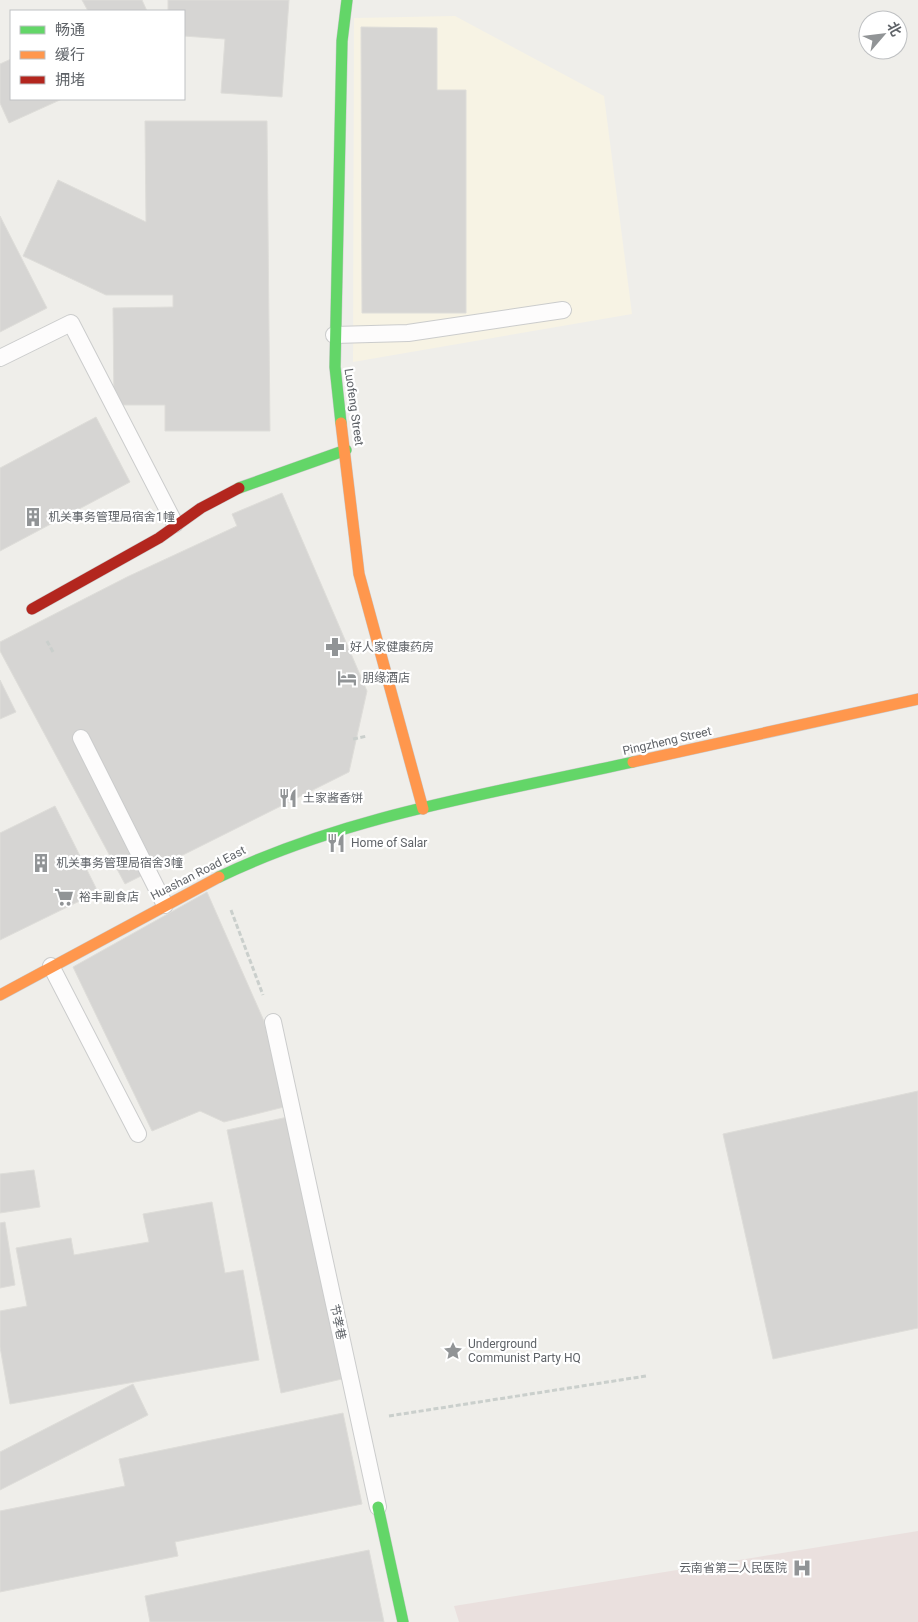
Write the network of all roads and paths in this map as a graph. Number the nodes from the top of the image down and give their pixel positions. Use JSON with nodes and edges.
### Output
{"nodes":[{"id":1,"x":347,"y":0,"type":"edge"},
{"id":2,"x":563,"y":310,"type":"dead end"},
{"id":3,"x":334,"y":335,"type":"junction"},
{"id":4,"x":0,"y":358,"type":"edge"},
{"id":5,"x":346,"y":450,"type":"junction"},
{"id":6,"x":175,"y":524,"type":"junction"},
{"id":7,"x":32,"y":609,"type":"dead end"},
{"id":8,"x":918,"y":699,"type":"edge"},
{"id":9,"x":80,"y":738,"type":"dead end"},
{"id":10,"x":423,"y":809,"type":"junction"},
{"id":11,"x":219,"y":876,"type":"junction"},
{"id":12,"x":165,"y":905,"type":"junction"},
{"id":13,"x":51,"y":966,"type":"junction"},
{"id":14,"x":0,"y":995,"type":"edge"},
{"id":15,"x":273,"y":1022,"type":"joint"},
{"id":16,"x":138,"y":1134,"type":"dead end"},
{"id":17,"x":646,"y":1376,"type":"dead end"},
{"id":18,"x":360,"y":1420,"type":"junction"},
{"id":19,"x":378,"y":1507,"type":"joint"},
{"id":20,"x":403,"y":1622,"type":"edge"}],
"edges":[{"from":1,"to":3,"type":"street","name":"Luofeng Street"},
{"from":2,"to":3,"type":"lane"},
{"from":3,"to":5,"type":"street","name":"Luofeng Street"},
{"from":4,"to":6,"type":"lane"},
{"from":5,"to":6,"type":"street"},
{"from":5,"to":10,"type":"street","name":"Luofeng Street"},
{"from":6,"to":7,"type":"street"},
{"from":8,"to":10,"type":"street","name":"Pingzheng Street"},
{"from":9,"to":12,"type":"lane"},
{"from":10,"to":11,"type":"street","name":"Huashan Road East"},
{"from":11,"to":12,"type":"street","name":"Huashan Road East"},
{"from":11,"to":15,"type":"path"},
{"from":12,"to":13,"type":"street","name":"Huashan Road East"},
{"from":13,"to":14,"type":"street","name":"Huashan Road East"},
{"from":13,"to":16,"type":"lane"},
{"from":15,"to":18,"type":"lane","name":"节孝巷"},
{"from":17,"to":18,"type":"path"},
{"from":18,"to":19,"type":"lane","name":"节孝巷"},
{"from":19,"to":20,"type":"street","name":"节孝巷"}]}
